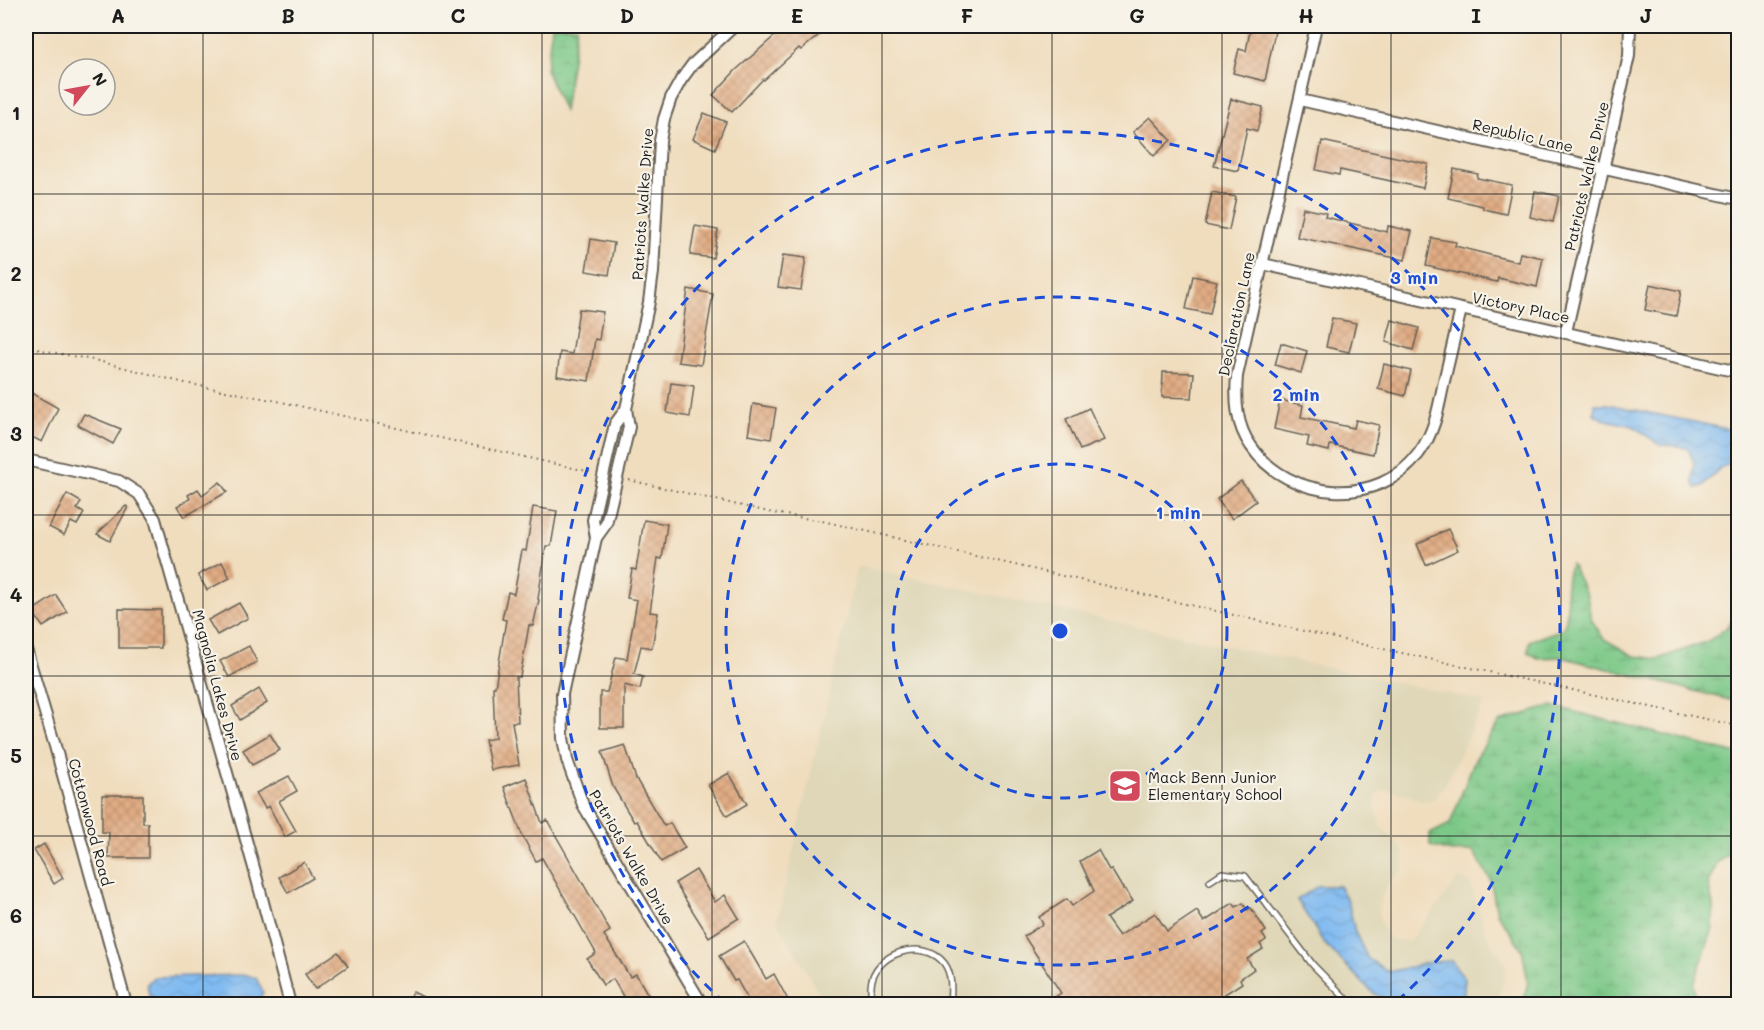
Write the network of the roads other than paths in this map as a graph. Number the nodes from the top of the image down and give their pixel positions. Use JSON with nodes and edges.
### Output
{"nodes":[{"id":1,"x":734,"y":26,"type":"edge"},
{"id":2,"x":1316,"y":26,"type":"edge"},
{"id":3,"x":1630,"y":26,"type":"edge"},
{"id":4,"x":1300,"y":100,"type":"junction"},
{"id":5,"x":1603,"y":168,"type":"junction"},
{"id":6,"x":1738,"y":199,"type":"edge"},
{"id":7,"x":1263,"y":264,"type":"junction"},
{"id":8,"x":1461,"y":310,"type":"junction"},
{"id":9,"x":1566,"y":332,"type":"junction"},
{"id":10,"x":1738,"y":372,"type":"edge"},
{"id":11,"x":626,"y":409,"type":"junction"},
{"id":12,"x":26,"y":460,"type":"edge"},
{"id":13,"x":596,"y":538,"type":"junction"},
{"id":14,"x":26,"y":649,"type":"edge"},
{"id":15,"x":1210,"y":880,"type":"dead end"},
{"id":16,"x":126,"y":1005,"type":"edge"},
{"id":17,"x":290,"y":1005,"type":"edge"},
{"id":18,"x":702,"y":1005,"type":"edge"},
{"id":19,"x":874,"y":1005,"type":"edge"},
{"id":20,"x":950,"y":1005,"type":"edge"},
{"id":21,"x":1351,"y":1005,"type":"edge"}],
"edges":[{"from":1,"to":11,"type":"street","name":"Patriots Walke Drive"},
{"from":2,"to":4,"type":"street","name":"Declaration Lane"},
{"from":3,"to":5,"type":"street","name":"Patriots Walke Drive"},
{"from":4,"to":5,"type":"street","name":"Republic Lane"},
{"from":4,"to":7,"type":"street","name":"Declaration Lane"},
{"from":5,"to":6,"type":"street","name":"Republic Lane"},
{"from":5,"to":9,"type":"street","name":"Patriots Walke Drive"},
{"from":7,"to":8,"type":"street","name":"Victory Place"},
{"from":7,"to":8,"type":"street","name":"Declaration Lane"},
{"from":8,"to":9,"type":"street","name":"Victory Place"},
{"from":9,"to":10,"type":"street","name":"Victory Place"},
{"from":11,"to":13,"type":"street","name":"Patriots Walke Drive"},
{"from":11,"to":13,"type":"street","name":"Patriots Walke Drive"},
{"from":12,"to":17,"type":"street","name":"Magnolia Lakes Drive"},
{"from":13,"to":18,"type":"street","name":"Patriots Walke Drive"},
{"from":14,"to":16,"type":"street","name":"Cottonwood Road"},
{"from":15,"to":21,"type":"lane"},
{"from":19,"to":20,"type":"lane"}]}
